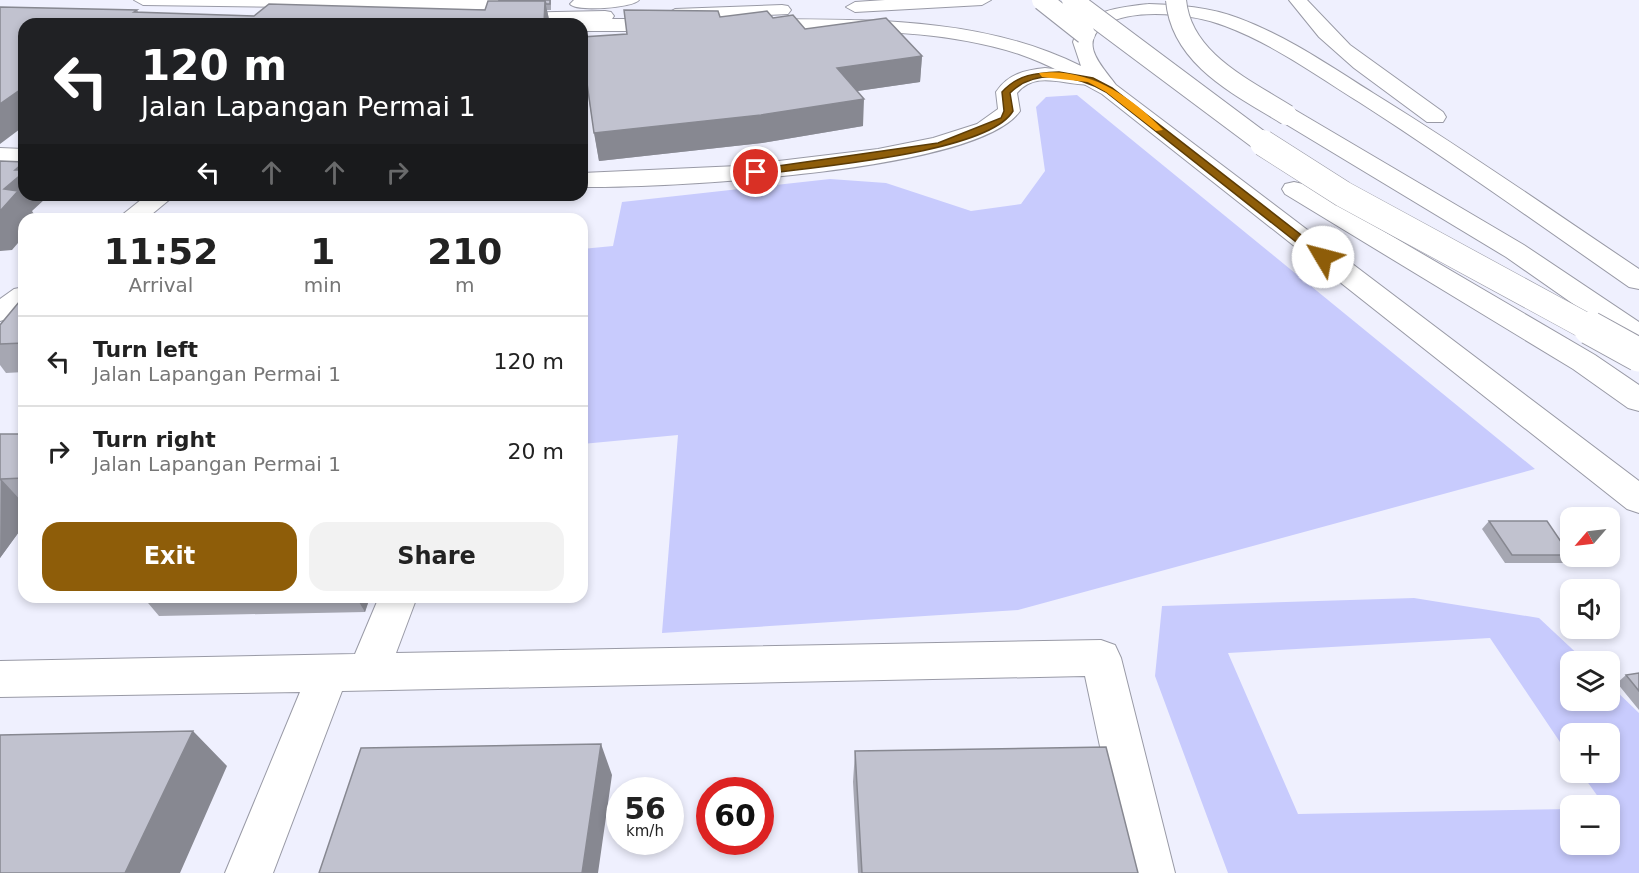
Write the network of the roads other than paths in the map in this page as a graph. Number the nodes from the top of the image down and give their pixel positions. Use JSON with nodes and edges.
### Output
{"nodes":[{"id":1,"x":630,"y":0,"type":"edge"},
{"id":2,"x":901,"y":0,"type":"edge"},
{"id":3,"x":982,"y":0,"type":"edge"},
{"id":4,"x":1042,"y":0,"type":"edge"},
{"id":5,"x":1072,"y":0,"type":"edge"},
{"id":6,"x":1176,"y":0,"type":"edge"},
{"id":7,"x":1298,"y":0,"type":"edge"},
{"id":8,"x":834,"y":5,"type":"dead end"},
{"id":9,"x":138,"y":7,"type":"edge"},
{"id":10,"x":812,"y":7,"type":"dead end"},
{"id":11,"x":768,"y":10,"type":"junction"},
{"id":12,"x":395,"y":18,"type":"edge"},
{"id":13,"x":548,"y":18,"type":"edge"},
{"id":14,"x":588,"y":25,"type":"edge"},
{"id":15,"x":1027,"y":50,"type":"junction"},
{"id":16,"x":1114,"y":57,"type":"dead end"},
{"id":17,"x":1031,"y":76,"type":"junction"},
{"id":18,"x":1100,"y":85,"type":"junction"},
{"id":19,"x":0,"y":155,"type":"edge"},
{"id":20,"x":18,"y":156,"type":"edge"},
{"id":21,"x":588,"y":180,"type":"edge"},
{"id":22,"x":1285,"y":183,"type":"dead end"},
{"id":23,"x":155,"y":201,"type":"edge"},
{"id":24,"x":138,"y":213,"type":"edge"},
{"id":25,"x":1639,"y":270,"type":"edge"},
{"id":26,"x":1639,"y":281,"type":"edge"},
{"id":27,"x":18,"y":299,"type":"edge"},
{"id":28,"x":0,"y":312,"type":"edge"},
{"id":29,"x":1639,"y":336,"type":"edge"},
{"id":30,"x":1639,"y":355,"type":"edge"},
{"id":31,"x":1639,"y":400,"type":"edge"},
{"id":32,"x":1639,"y":500,"type":"edge"},
{"id":33,"x":394,"y":603,"type":"edge"},
{"id":34,"x":348,"y":674,"type":"junction"},
{"id":35,"x":0,"y":679,"type":"edge"},
{"id":36,"x":249,"y":873,"type":"edge"},
{"id":37,"x":1151,"y":873,"type":"edge"}],
"edges":[{"from":1,"to":9,"type":"main road"},
{"from":2,"to":8,"type":"main road"},
{"from":3,"to":11,"type":"main road"},
{"from":4,"to":16,"type":"main road","bridge":true},
{"from":5,"to":30,"type":"main road","bridge":true},
{"from":6,"to":29,"type":"main road","bridge":true},
{"from":7,"to":25,"type":"main road"},
{"from":9,"to":12,"type":"main road"},
{"from":10,"to":11,"type":"main road"},
{"from":11,"to":13,"type":"main road"},
{"from":14,"to":15,"type":"main road"},
{"from":15,"to":17,"type":"main road"},
{"from":15,"to":18,"type":"main road"},
{"from":17,"to":18,"type":"main road"},
{"from":17,"to":21,"type":"main road"},
{"from":18,"to":26,"type":"main road"},
{"from":18,"to":32,"type":"main road"},
{"from":19,"to":20,"type":"main road"},
{"from":22,"to":31,"type":"main road"},
{"from":23,"to":24,"type":"main road"},
{"from":27,"to":28,"type":"main road"},
{"from":33,"to":34,"type":"main road"},
{"from":34,"to":35,"type":"main road"},
{"from":34,"to":36,"type":"main road"},
{"from":34,"to":37,"type":"main road"}]}
